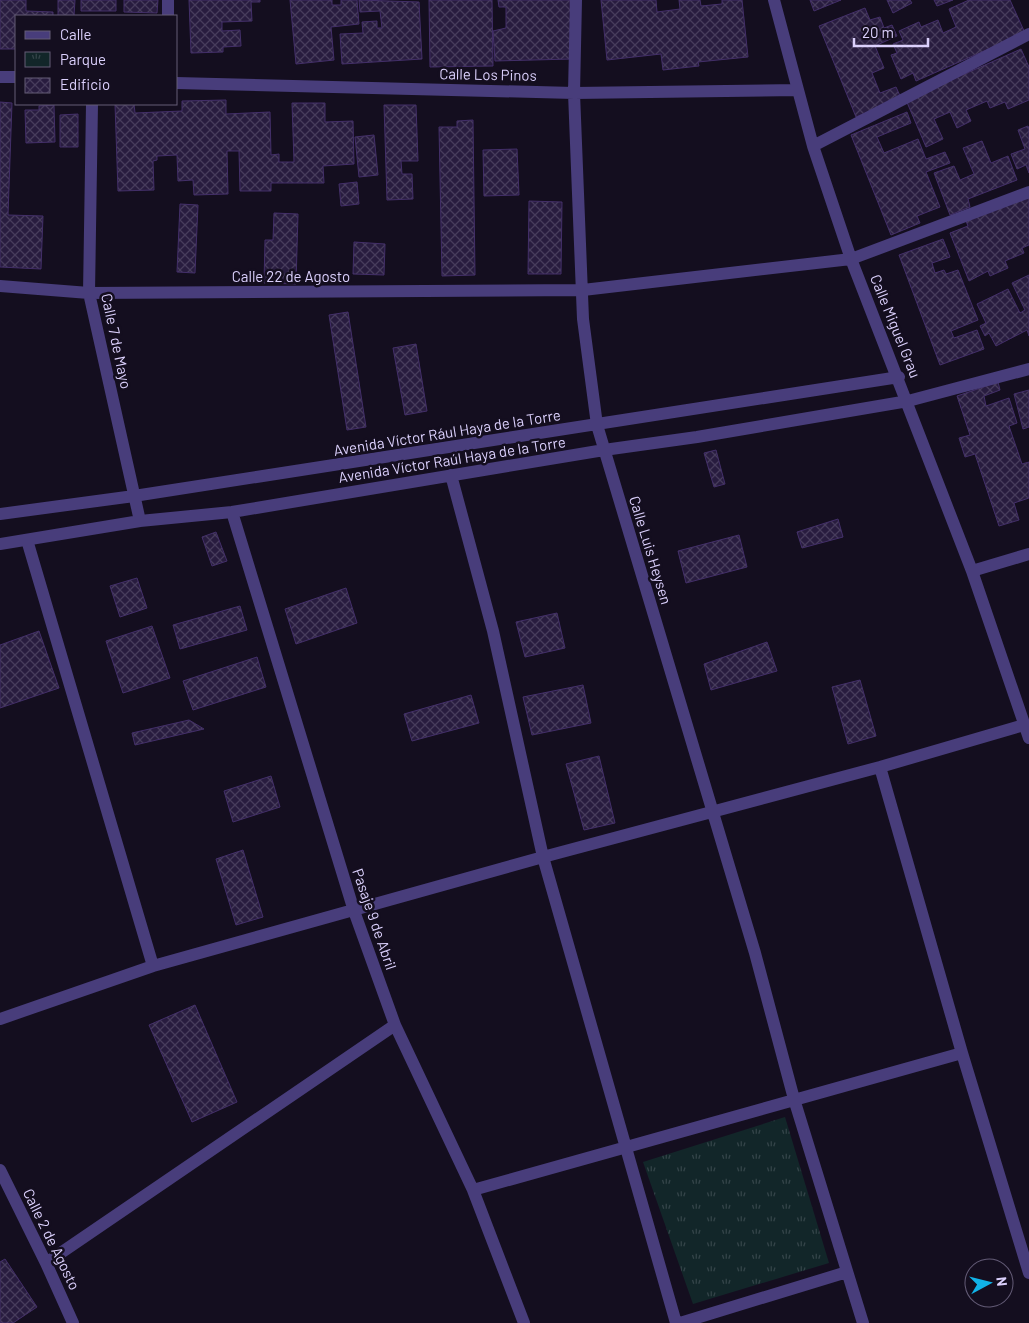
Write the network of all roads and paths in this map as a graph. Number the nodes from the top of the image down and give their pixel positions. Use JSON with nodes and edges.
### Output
{"nodes":[{"id":1,"x":168,"y":0,"type":"edge"},
{"id":2,"x":576,"y":0,"type":"edge"},
{"id":3,"x":774,"y":0,"type":"edge"},
{"id":4,"x":168,"y":15,"type":"edge"},
{"id":5,"x":1029,"y":34,"type":"edge"},
{"id":6,"x":0,"y":77,"type":"edge"},
{"id":7,"x":15,"y":77,"type":"edge"},
{"id":8,"x":178,"y":83,"type":"edge"},
{"id":9,"x":798,"y":90,"type":"junction"},
{"id":10,"x":574,"y":93,"type":"junction"},
{"id":11,"x":92,"y":105,"type":"edge"},
{"id":12,"x":813,"y":146,"type":"junction"},
{"id":13,"x":1029,"y":192,"type":"edge"},
{"id":14,"x":851,"y":259,"type":"junction"},
{"id":15,"x":0,"y":286,"type":"edge"},
{"id":16,"x":583,"y":290,"type":"junction"},
{"id":17,"x":89,"y":293,"type":"junction"},
{"id":18,"x":1029,"y":369,"type":"edge"},
{"id":19,"x":899,"y":377,"type":"junction"},
{"id":20,"x":908,"y":401,"type":"junction"},
{"id":21,"x":597,"y":425,"type":"junction"},
{"id":22,"x":604,"y":450,"type":"junction"},
{"id":23,"x":451,"y":475,"type":"junction"},
{"id":24,"x":134,"y":496,"type":"junction"},
{"id":25,"x":232,"y":512,"type":"junction"},
{"id":26,"x":0,"y":514,"type":"edge"},
{"id":27,"x":140,"y":521,"type":"junction"},
{"id":28,"x":27,"y":540,"type":"junction"},
{"id":29,"x":0,"y":544,"type":"edge"},
{"id":30,"x":1029,"y":554,"type":"edge"},
{"id":31,"x":972,"y":571,"type":"junction"},
{"id":32,"x":1024,"y":725,"type":"junction"},
{"id":33,"x":1029,"y":738,"type":"edge"},
{"id":34,"x":880,"y":767,"type":"junction"},
{"id":35,"x":712,"y":813,"type":"junction"},
{"id":36,"x":543,"y":857,"type":"junction"},
{"id":37,"x":354,"y":910,"type":"junction"},
{"id":38,"x":153,"y":966,"type":"junction"},
{"id":39,"x":0,"y":1019,"type":"edge"},
{"id":40,"x":395,"y":1025,"type":"junction"},
{"id":41,"x":962,"y":1052,"type":"junction"},
{"id":42,"x":794,"y":1099,"type":"junction"},
{"id":43,"x":627,"y":1147,"type":"junction"},
{"id":44,"x":0,"y":1170,"type":"edge"},
{"id":45,"x":473,"y":1190,"type":"junction"},
{"id":46,"x":46,"y":1262,"type":"junction"},
{"id":47,"x":847,"y":1272,"type":"junction"},
{"id":48,"x":1029,"y":1273,"type":"edge"},
{"id":49,"x":73,"y":1323,"type":"edge"},
{"id":50,"x":524,"y":1323,"type":"edge"},
{"id":51,"x":678,"y":1323,"type":"edge"},
{"id":52,"x":863,"y":1323,"type":"edge"}],
"edges":[{"from":1,"to":4,"type":"street"},
{"from":2,"to":10,"type":"street","name":"Calle Luis Heysen"},
{"from":3,"to":9,"type":"street","name":"Calle Miguel Grau"},
{"from":5,"to":12,"type":"street"},
{"from":6,"to":7,"type":"street"},
{"from":8,"to":10,"type":"street","name":"Calle Los Pinos"},
{"from":9,"to":10,"type":"street","name":"Calle Los Pinos"},
{"from":9,"to":12,"type":"street","name":"Calle Miguel Grau"},
{"from":10,"to":16,"type":"street","name":"Calle Luis Heysen"},
{"from":11,"to":17,"type":"street","name":"Calle 7 de Mayo"},
{"from":12,"to":14,"type":"street","name":"Calle Miguel Grau"},
{"from":13,"to":14,"type":"street","name":"Calle 22 de Agosto"},
{"from":14,"to":16,"type":"street","name":"Calle 22 de Agosto"},
{"from":14,"to":19,"type":"street","name":"Calle Miguel Grau"},
{"from":15,"to":17,"type":"street","name":"Calle 22 de Agosto"},
{"from":16,"to":17,"type":"street","name":"Calle 22 de Agosto"},
{"from":16,"to":21,"type":"street","name":"Calle Luis Heysen"},
{"from":17,"to":24,"type":"street","name":"Calle 7 de Mayo"},
{"from":18,"to":20,"type":"street","name":"Avenida Víctor Raúl Haya de la Torre"},
{"from":19,"to":20,"type":"street","name":"Calle Miguel Grau"},
{"from":19,"to":21,"type":"street","name":"Avenida Víctor Rául Haya de la Torre"},
{"from":20,"to":22,"type":"street","name":"Avenida Víctor Raúl Haya de la Torre"},
{"from":20,"to":31,"type":"street","name":"Calle Miguel Grau"},
{"from":21,"to":22,"type":"street","name":"Calle Luis Heysen"},
{"from":21,"to":24,"type":"street","name":"Avenida Víctor Rául Haya de la Torre"},
{"from":22,"to":23,"type":"street","name":"Avenida Víctor Raúl Haya de la Torre"},
{"from":22,"to":35,"type":"street","name":"Calle Luis Heysen"},
{"from":23,"to":25,"type":"street","name":"Avenida Víctor Raúl Haya de la Torre"},
{"from":23,"to":36,"type":"street"},
{"from":24,"to":26,"type":"street","name":"Avenida Víctor Rául Haya de la Torre"},
{"from":24,"to":27,"type":"street","name":"Calle 7 de Mayo"},
{"from":25,"to":27,"type":"street","name":"Avenida Víctor Raúl Haya de la Torre"},
{"from":25,"to":37,"type":"street","name":"Pasaje 9 de Abril"},
{"from":27,"to":28,"type":"street","name":"Avenida Víctor Raúl Haya de la Torre"},
{"from":28,"to":29,"type":"street","name":"Avenida Víctor Raúl Haya de la Torre"},
{"from":28,"to":38,"type":"street"},
{"from":30,"to":31,"type":"street"},
{"from":31,"to":32,"type":"street","name":"Calle Miguel Grau"},
{"from":32,"to":33,"type":"street","name":"Calle Miguel Grau"},
{"from":32,"to":34,"type":"street"},
{"from":34,"to":35,"type":"street"},
{"from":34,"to":41,"type":"street"},
{"from":35,"to":36,"type":"street"},
{"from":35,"to":42,"type":"street","name":"Calle Luis Heysen"},
{"from":36,"to":37,"type":"street"},
{"from":36,"to":43,"type":"street"},
{"from":37,"to":38,"type":"street"},
{"from":37,"to":40,"type":"street","name":"Pasaje 9 de Abril"},
{"from":38,"to":39,"type":"street"},
{"from":40,"to":45,"type":"street","name":"Pasaje 9 de Abril"},
{"from":40,"to":46,"type":"street"},
{"from":41,"to":42,"type":"street"},
{"from":41,"to":48,"type":"street"},
{"from":42,"to":43,"type":"street"},
{"from":42,"to":47,"type":"street","name":"Calle Luis Heysen"},
{"from":43,"to":45,"type":"street"},
{"from":43,"to":51,"type":"street"},
{"from":44,"to":46,"type":"street","name":"Calle 2 de Agosto"},
{"from":45,"to":50,"type":"street","name":"Pasaje 9 de Abril"},
{"from":46,"to":49,"type":"street","name":"Calle 2 de Agosto"},
{"from":47,"to":51,"type":"street"},
{"from":47,"to":52,"type":"street","name":"Calle Luis Heysen"}]}
